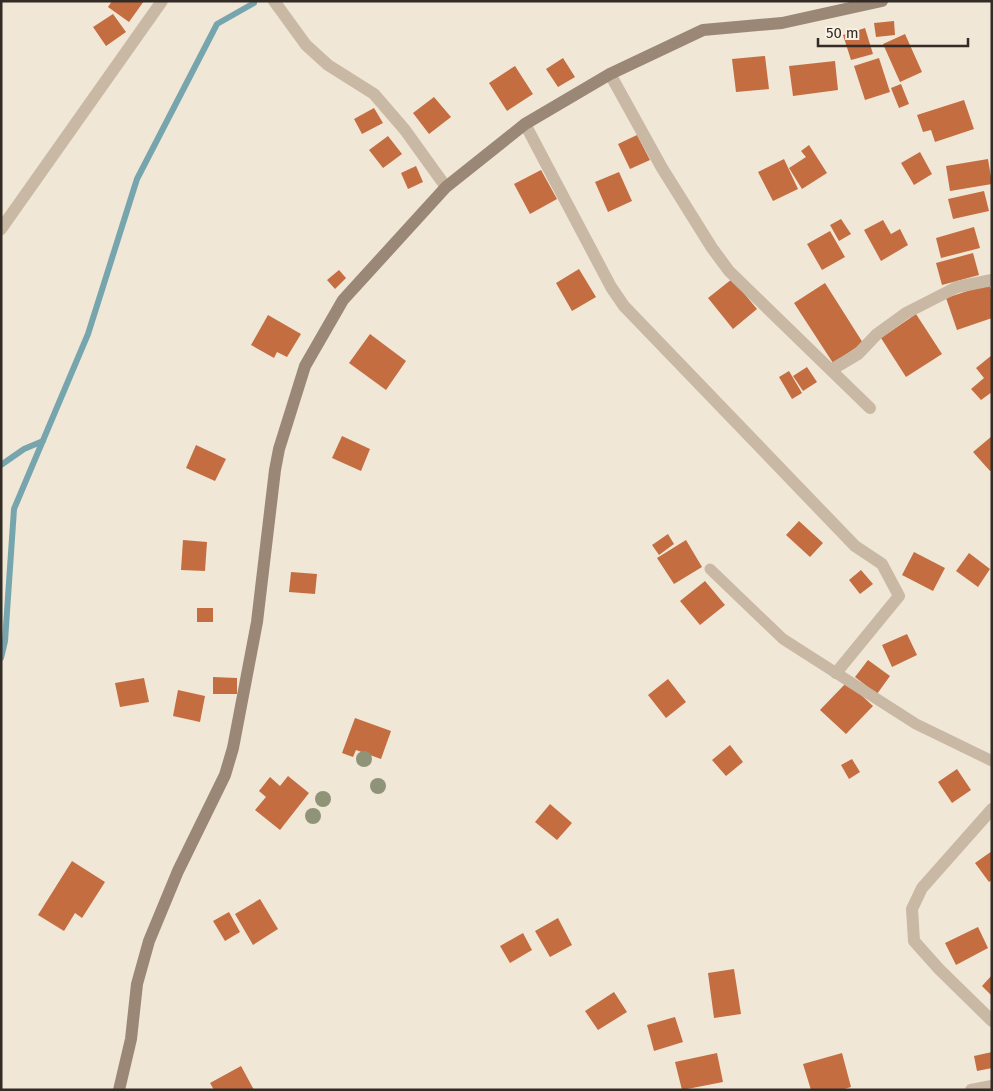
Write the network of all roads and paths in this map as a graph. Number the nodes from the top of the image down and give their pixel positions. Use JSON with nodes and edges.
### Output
{"nodes":[{"id":1,"x":162,"y":1,"type":"edge"},
{"id":2,"x":274,"y":1,"type":"edge"},
{"id":3,"x":882,"y":1,"type":"edge"},
{"id":4,"x":610,"y":74,"type":"junction"},
{"id":5,"x":525,"y":124,"type":"junction"},
{"id":6,"x":446,"y":186,"type":"junction"},
{"id":7,"x":1,"y":229,"type":"edge"},
{"id":8,"x":992,"y":280,"type":"edge"},
{"id":9,"x":831,"y":370,"type":"junction"},
{"id":10,"x":870,"y":408,"type":"dead end"},
{"id":11,"x":710,"y":569,"type":"dead end"},
{"id":12,"x":836,"y":672,"type":"junction"},
{"id":13,"x":992,"y":762,"type":"edge"},
{"id":14,"x":992,"y":809,"type":"edge"},
{"id":15,"x":992,"y":1021,"type":"edge"},
{"id":16,"x":992,"y":1086,"type":"edge"},
{"id":17,"x":119,"y":1090,"type":"edge"},
{"id":18,"x":971,"y":1090,"type":"edge"}],
"edges":[{"from":1,"to":7,"type":"street"},
{"from":2,"to":6,"type":"street"},
{"from":3,"to":4,"type":"main road"},
{"from":4,"to":5,"type":"main road"},
{"from":4,"to":9,"type":"street"},
{"from":5,"to":6,"type":"main road"},
{"from":5,"to":12,"type":"street"},
{"from":6,"to":17,"type":"main road"},
{"from":8,"to":9,"type":"street"},
{"from":9,"to":10,"type":"street"},
{"from":11,"to":12,"type":"lane"},
{"from":12,"to":13,"type":"lane"},
{"from":14,"to":15,"type":"street"},
{"from":16,"to":18,"type":"street"}]}
